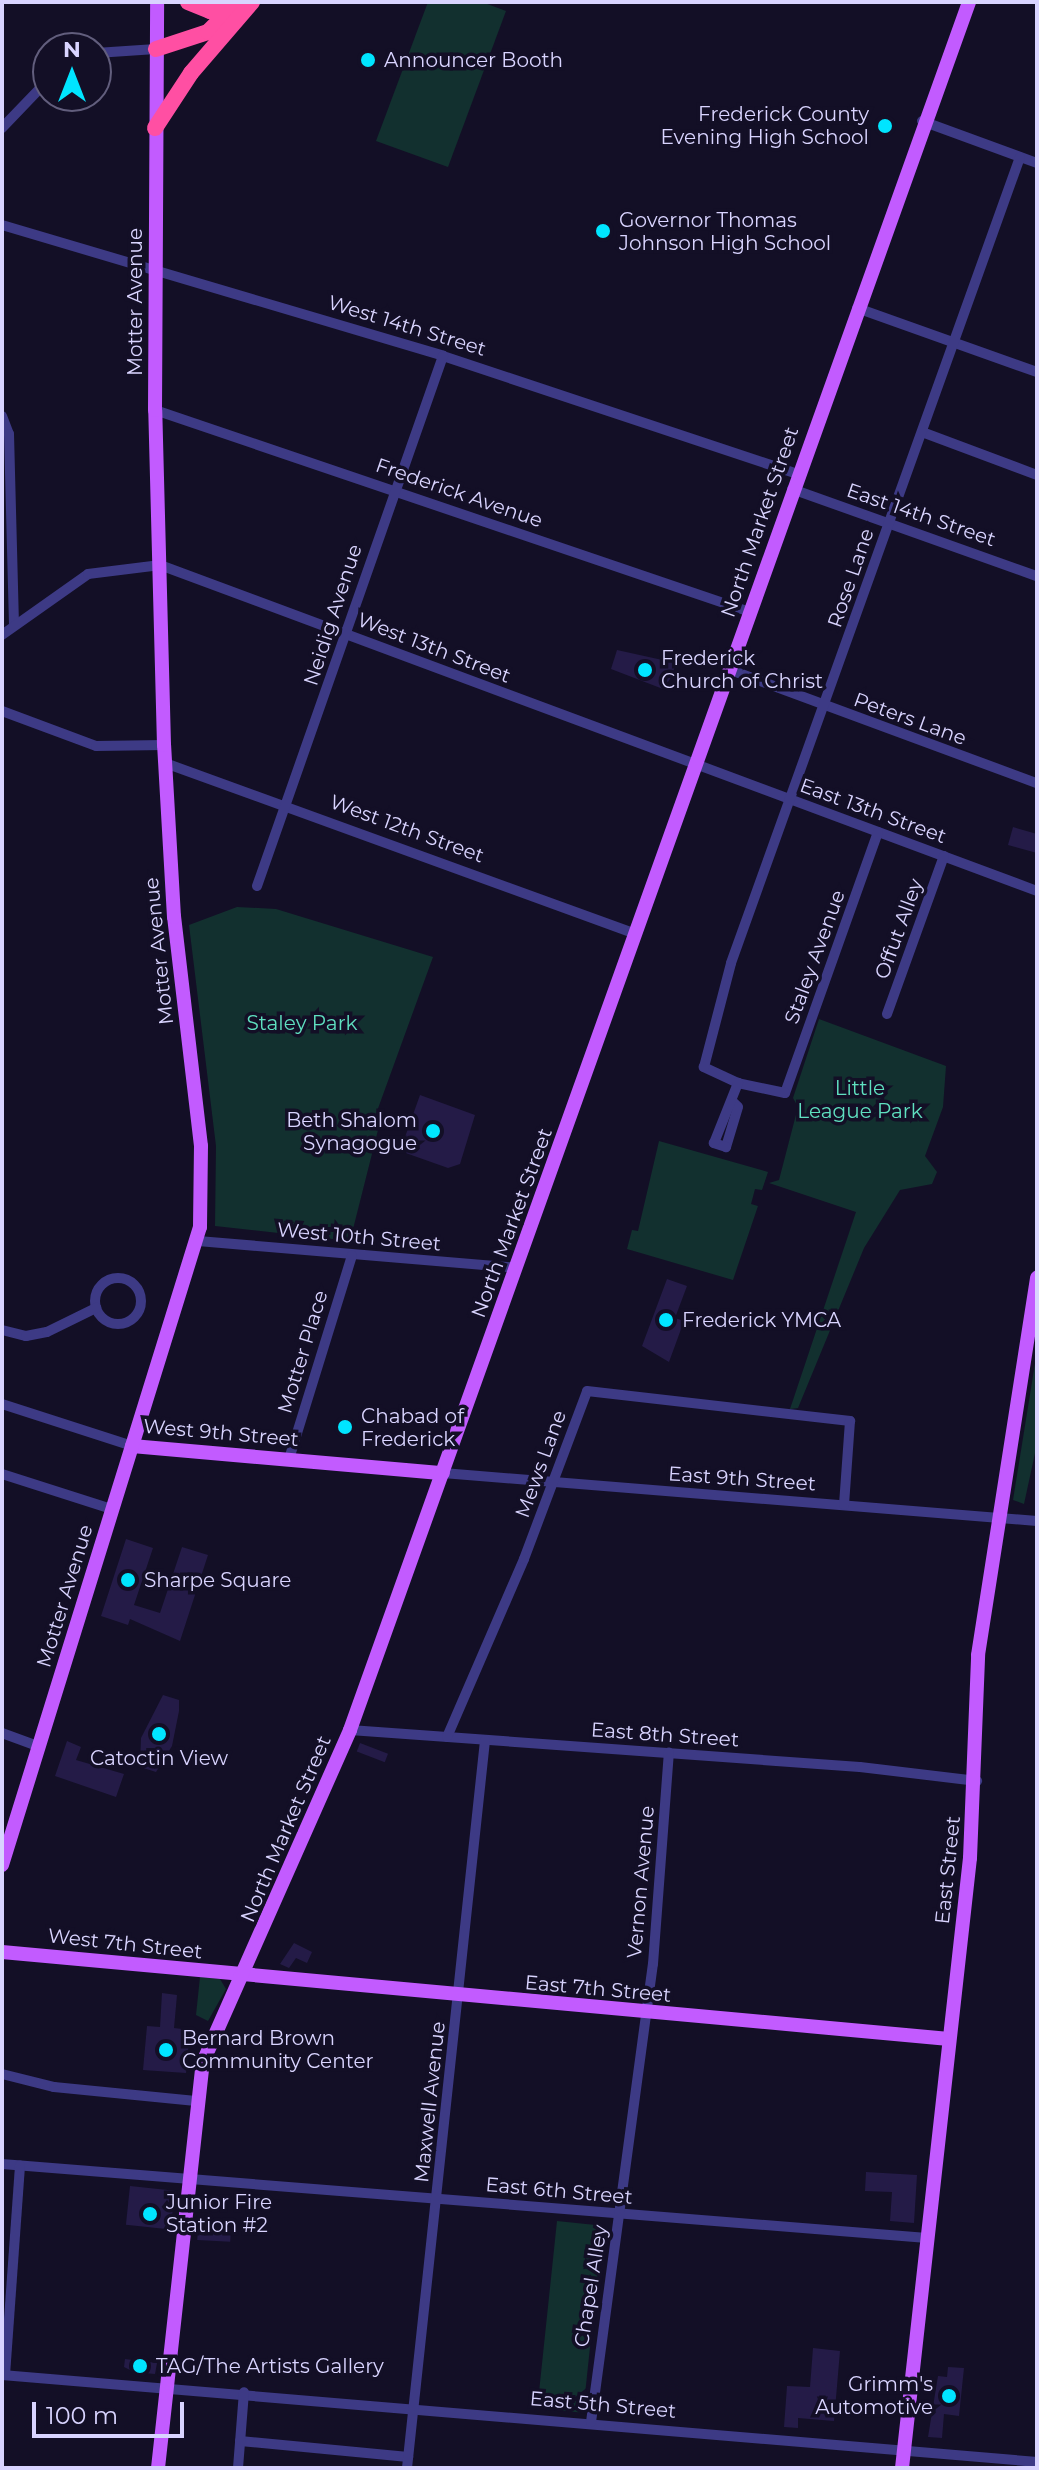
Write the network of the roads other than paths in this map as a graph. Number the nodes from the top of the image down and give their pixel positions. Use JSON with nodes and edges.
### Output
{"nodes":[{"id":1,"x":157,"y":2,"type":"edge"},
{"id":2,"x":188,"y":2,"type":"edge"},
{"id":3,"x":252,"y":2,"type":"edge"},
{"id":4,"x":969,"y":2,"type":"edge"},
{"id":5,"x":235,"y":6,"type":"edge"},
{"id":6,"x":217,"y":42,"type":"junction"},
{"id":7,"x":156,"y":49,"type":"junction"},
{"id":8,"x":112,"y":52,"type":"edge"},
{"id":9,"x":32,"y":97,"type":"edge"},
{"id":10,"x":922,"y":121,"type":"junction"},
{"id":11,"x":2,"y":128,"type":"edge"},
{"id":12,"x":155,"y":128,"type":"junction"},
{"id":13,"x":1020,"y":157,"type":"junction"},
{"id":14,"x":1037,"y":163,"type":"edge"},
{"id":15,"x":2,"y":225,"type":"edge"},
{"id":16,"x":155,"y":266,"type":"junction"},
{"id":17,"x":857,"y":308,"type":"junction"},
{"id":18,"x":953,"y":340,"type":"junction"},
{"id":19,"x":443,"y":356,"type":"junction"},
{"id":20,"x":1037,"y":372,"type":"edge"},
{"id":21,"x":155,"y":410,"type":"junction"},
{"id":22,"x":2,"y":416,"type":"edge"},
{"id":23,"x":922,"y":432,"type":"junction"},
{"id":24,"x":797,"y":474,"type":"junction"},
{"id":25,"x":1037,"y":475,"type":"edge"},
{"id":26,"x":792,"y":489,"type":"junction"},
{"id":27,"x":395,"y":490,"type":"junction"},
{"id":28,"x":889,"y":523,"type":"junction"},
{"id":29,"x":160,"y":565,"type":"junction"},
{"id":30,"x":1037,"y":576,"type":"edge"},
{"id":31,"x":750,"y":612,"type":"junction"},
{"id":32,"x":14,"y":624,"type":"junction"},
{"id":33,"x":344,"y":633,"type":"junction"},
{"id":34,"x":2,"y":635,"type":"edge"},
{"id":35,"x":728,"y":669,"type":"junction"},
{"id":36,"x":826,"y":708,"type":"junction"},
{"id":37,"x":2,"y":711,"type":"edge"},
{"id":38,"x":164,"y":745,"type":"junction"},
{"id":39,"x":165,"y":763,"type":"junction"},
{"id":40,"x":696,"y":765,"type":"junction"},
{"id":41,"x":1037,"y":783,"type":"edge"},
{"id":42,"x":792,"y":801,"type":"junction"},
{"id":43,"x":288,"y":804,"type":"junction"},
{"id":44,"x":878,"y":832,"type":"junction"},
{"id":45,"x":944,"y":856,"type":"junction"},
{"id":46,"x":257,"y":886,"type":"dead end"},
{"id":47,"x":1037,"y":891,"type":"edge"},
{"id":48,"x":636,"y":934,"type":"junction"},
{"id":49,"x":887,"y":1014,"type":"dead end"},
{"id":50,"x":738,"y":1083,"type":"junction"},
{"id":51,"x":732,"y":1101,"type":"dead end"},
{"id":52,"x":198,"y":1241,"type":"junction"},
{"id":53,"x":352,"y":1256,"type":"junction"},
{"id":54,"x":517,"y":1268,"type":"junction"},
{"id":55,"x":1037,"y":1278,"type":"edge"},
{"id":56,"x":96,"y":1308,"type":"junction"},
{"id":57,"x":2,"y":1330,"type":"edge"},
{"id":58,"x":2,"y":1404,"type":"edge"},
{"id":59,"x":132,"y":1446,"type":"junction"},
{"id":60,"x":289,"y":1459,"type":"junction"},
{"id":61,"x":443,"y":1473,"type":"junction"},
{"id":62,"x":2,"y":1474,"type":"edge"},
{"id":63,"x":555,"y":1483,"type":"junction"},
{"id":64,"x":844,"y":1505,"type":"junction"},
{"id":65,"x":112,"y":1509,"type":"junction"},
{"id":66,"x":1000,"y":1518,"type":"junction"},
{"id":67,"x":1037,"y":1521,"type":"edge"},
{"id":68,"x":350,"y":1730,"type":"junction"},
{"id":69,"x":2,"y":1733,"type":"edge"},
{"id":70,"x":447,"y":1737,"type":"junction"},
{"id":71,"x":485,"y":1740,"type":"junction"},
{"id":72,"x":40,"y":1747,"type":"junction"},
{"id":73,"x":669,"y":1753,"type":"junction"},
{"id":74,"x":977,"y":1781,"type":"junction"},
{"id":75,"x":2,"y":1865,"type":"edge"},
{"id":76,"x":2,"y":1952,"type":"edge"},
{"id":77,"x":243,"y":1978,"type":"junction"},
{"id":78,"x":460,"y":1997,"type":"junction"},
{"id":79,"x":645,"y":2013,"type":"junction"},
{"id":80,"x":949,"y":2039,"type":"junction"},
{"id":81,"x":2,"y":2074,"type":"edge"},
{"id":82,"x":198,"y":2101,"type":"junction"},
{"id":83,"x":2,"y":2164,"type":"edge"},
{"id":84,"x":20,"y":2166,"type":"junction"},
{"id":85,"x":188,"y":2179,"type":"junction"},
{"id":86,"x":437,"y":2199,"type":"junction"},
{"id":87,"x":620,"y":2215,"type":"junction"},
{"id":88,"x":927,"y":2238,"type":"junction"},
{"id":89,"x":4,"y":2375,"type":"edge"},
{"id":90,"x":166,"y":2387,"type":"junction"},
{"id":91,"x":244,"y":2392,"type":"junction"},
{"id":92,"x":417,"y":2407,"type":"junction"},
{"id":93,"x":591,"y":2422,"type":"junction"},
{"id":94,"x":240,"y":2441,"type":"junction"},
{"id":95,"x":903,"y":2450,"type":"junction"},
{"id":96,"x":408,"y":2462,"type":"edge"},
{"id":97,"x":1037,"y":2462,"type":"edge"},
{"id":98,"x":158,"y":2468,"type":"edge"},
{"id":99,"x":238,"y":2468,"type":"edge"},
{"id":100,"x":902,"y":2468,"type":"edge"}],
"edges":[{"from":1,"to":7,"type":"main road","name":"Motter Avenue"},
{"from":2,"to":5,"type":"highway"},
{"from":3,"to":6,"type":"highway"},
{"from":4,"to":10,"type":"main road","name":"North Market Street"},
{"from":5,"to":7,"type":"highway"},
{"from":6,"to":7,"type":"highway"},
{"from":6,"to":12,"type":"highway"},
{"from":7,"to":8,"type":"street"},
{"from":7,"to":12,"type":"main road","name":"Motter Avenue"},
{"from":9,"to":11,"type":"street"},
{"from":10,"to":13,"type":"street"},
{"from":10,"to":17,"type":"main road","name":"North Market Street"},
{"from":12,"to":16,"type":"main road","name":"Motter Avenue"},
{"from":13,"to":14,"type":"street"},
{"from":13,"to":18,"type":"street","name":"Rose Lane"},
{"from":15,"to":16,"type":"street","name":"West 14th Street"},
{"from":16,"to":19,"type":"street","name":"West 14th Street"},
{"from":16,"to":21,"type":"main road","name":"Motter Avenue"},
{"from":17,"to":18,"type":"street"},
{"from":17,"to":24,"type":"main road","name":"North Market Street"},
{"from":18,"to":20,"type":"street"},
{"from":18,"to":23,"type":"street","name":"Rose Lane"},
{"from":19,"to":24,"type":"street","name":"West 14th Street"},
{"from":19,"to":27,"type":"street","name":"Neidig Avenue"},
{"from":21,"to":27,"type":"street","name":"Frederick Avenue"},
{"from":21,"to":29,"type":"main road","name":"Motter Avenue"},
{"from":22,"to":32,"type":"street"},
{"from":23,"to":25,"type":"street"},
{"from":23,"to":28,"type":"street","name":"Rose Lane"},
{"from":24,"to":26,"type":"main road","name":"North Market Street"},
{"from":26,"to":28,"type":"street","name":"East 14th Street"},
{"from":26,"to":31,"type":"main road","name":"North Market Street"},
{"from":27,"to":31,"type":"street","name":"Frederick Avenue"},
{"from":27,"to":33,"type":"street","name":"Neidig Avenue"},
{"from":28,"to":30,"type":"street","name":"East 14th Street"},
{"from":28,"to":36,"type":"street","name":"Rose Lane"},
{"from":29,"to":32,"type":"street"},
{"from":29,"to":33,"type":"street","name":"West 13th Street"},
{"from":29,"to":38,"type":"main road","name":"Motter Avenue"},
{"from":31,"to":35,"type":"main road","name":"North Market Street"},
{"from":32,"to":34,"type":"street"},
{"from":33,"to":40,"type":"street","name":"West 13th Street"},
{"from":33,"to":43,"type":"street","name":"Neidig Avenue"},
{"from":35,"to":36,"type":"street","name":"Peters Lane"},
{"from":35,"to":40,"type":"main road","name":"North Market Street"},
{"from":36,"to":41,"type":"street","name":"Peters Lane"},
{"from":36,"to":42,"type":"street","name":"Rose Lane"},
{"from":37,"to":38,"type":"street"},
{"from":38,"to":39,"type":"main road","name":"Motter Avenue"},
{"from":39,"to":43,"type":"street","name":"West 12th Street"},
{"from":39,"to":52,"type":"main road","name":"Motter Avenue"},
{"from":40,"to":42,"type":"street","name":"East 13th Street"},
{"from":40,"to":48,"type":"main road","name":"North Market Street"},
{"from":42,"to":44,"type":"street","name":"East 13th Street"},
{"from":42,"to":50,"type":"street","name":"Rose Lane"},
{"from":43,"to":46,"type":"street","name":"Neidig Avenue"},
{"from":43,"to":48,"type":"street","name":"West 12th Street"},
{"from":44,"to":45,"type":"street","name":"East 13th Street"},
{"from":44,"to":50,"type":"street","name":"Staley Avenue"},
{"from":45,"to":47,"type":"street","name":"East 13th Street"},
{"from":45,"to":49,"type":"street","name":"Offut Alley"},
{"from":48,"to":54,"type":"main road","name":"North Market Street"},
{"from":50,"to":51,"type":"street"},
{"from":52,"to":53,"type":"street","name":"West 10th Street"},
{"from":52,"to":59,"type":"main road","name":"Motter Avenue"},
{"from":53,"to":54,"type":"street","name":"West 10th Street"},
{"from":53,"to":60,"type":"street","name":"Motter Place"},
{"from":54,"to":61,"type":"main road","name":"North Market Street"},
{"from":55,"to":66,"type":"main road","name":"East Street"},
{"from":56,"to":56,"type":"street"},
{"from":56,"to":57,"type":"street"},
{"from":58,"to":59,"type":"street","name":"West 9th Street"},
{"from":59,"to":60,"type":"main road","name":"West 9th Street"},
{"from":59,"to":65,"type":"main road","name":"Motter Avenue"},
{"from":60,"to":61,"type":"main road","name":"West 9th Street"},
{"from":61,"to":63,"type":"street","name":"East 9th Street"},
{"from":61,"to":68,"type":"main road","name":"North Market Street"},
{"from":62,"to":65,"type":"street"},
{"from":63,"to":64,"type":"street","name":"East 9th Street"},
{"from":63,"to":64,"type":"street","name":"Mews Lane"},
{"from":63,"to":70,"type":"street","name":"Mews Lane"},
{"from":64,"to":66,"type":"street","name":"East 9th Street"},
{"from":65,"to":72,"type":"main road","name":"Motter Avenue"},
{"from":66,"to":67,"type":"street","name":"East 9th Street"},
{"from":66,"to":74,"type":"main road","name":"East Street"},
{"from":68,"to":70,"type":"street","name":"East 8th Street"},
{"from":68,"to":77,"type":"main road","name":"North Market Street"},
{"from":69,"to":72,"type":"street"},
{"from":70,"to":71,"type":"street","name":"East 8th Street"},
{"from":71,"to":73,"type":"street","name":"East 8th Street"},
{"from":71,"to":78,"type":"street","name":"Maxwell Avenue"},
{"from":72,"to":75,"type":"main road","name":"Motter Avenue"},
{"from":73,"to":74,"type":"street","name":"East 8th Street"},
{"from":73,"to":79,"type":"street","name":"Vernon Avenue"},
{"from":74,"to":80,"type":"main road","name":"East Street"},
{"from":76,"to":77,"type":"main road","name":"West 7th Street"},
{"from":77,"to":78,"type":"main road","name":"East 7th Street"},
{"from":77,"to":82,"type":"main road","name":"North Market Street"},
{"from":78,"to":79,"type":"main road","name":"East 7th Street"},
{"from":78,"to":86,"type":"street","name":"Maxwell Avenue"},
{"from":79,"to":80,"type":"main road","name":"East 7th Street"},
{"from":79,"to":87,"type":"street","name":"Chapel Alley"},
{"from":80,"to":88,"type":"main road","name":"East Street"},
{"from":81,"to":82,"type":"street"},
{"from":82,"to":85,"type":"main road","name":"North Market Street"},
{"from":83,"to":84,"type":"street","name":"East 6th Street"},
{"from":84,"to":85,"type":"street","name":"East 6th Street"},
{"from":84,"to":89,"type":"street"},
{"from":85,"to":86,"type":"street","name":"East 6th Street"},
{"from":85,"to":90,"type":"main road","name":"North Market Street"},
{"from":86,"to":87,"type":"street","name":"East 6th Street"},
{"from":86,"to":92,"type":"street","name":"Maxwell Avenue"},
{"from":87,"to":88,"type":"street","name":"East 6th Street"},
{"from":87,"to":93,"type":"street","name":"Chapel Alley"},
{"from":88,"to":95,"type":"main road","name":"East Street"},
{"from":89,"to":90,"type":"street","name":"East 5th Street"},
{"from":90,"to":91,"type":"street","name":"East 5th Street"},
{"from":90,"to":98,"type":"main road","name":"North Market Street"},
{"from":91,"to":92,"type":"street","name":"East 5th Street"},
{"from":91,"to":94,"type":"street"},
{"from":92,"to":93,"type":"street","name":"East 5th Street"},
{"from":92,"to":96,"type":"street","name":"Maxwell Avenue"},
{"from":93,"to":95,"type":"street","name":"East 5th Street"},
{"from":94,"to":96,"type":"street"},
{"from":94,"to":99,"type":"street"},
{"from":95,"to":97,"type":"street","name":"East 5th Street"},
{"from":95,"to":100,"type":"main road","name":"East Street"}]}
